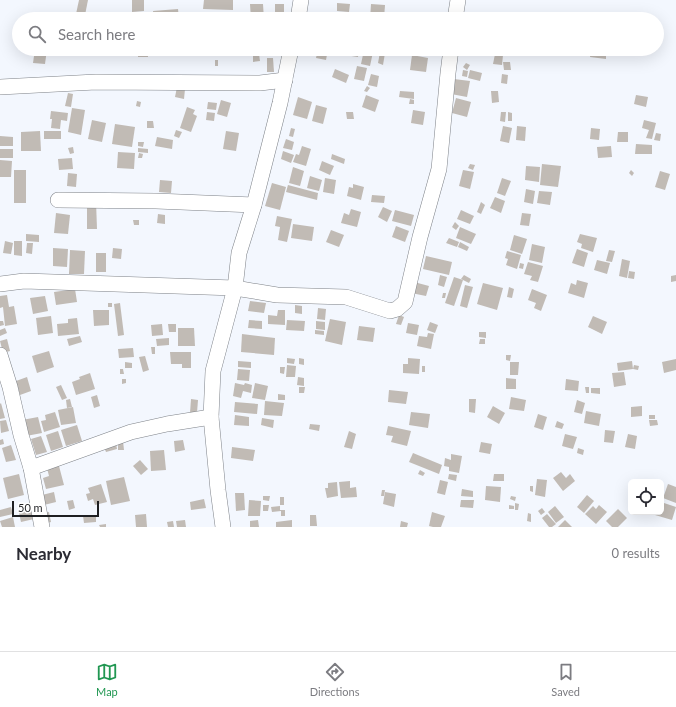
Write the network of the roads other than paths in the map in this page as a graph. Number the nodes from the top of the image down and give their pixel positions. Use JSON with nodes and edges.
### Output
{"nodes":[{"id":1,"x":301,"y":0,"type":"edge"},
{"id":2,"x":458,"y":0,"type":"edge"},
{"id":3,"x":299,"y":12,"type":"edge"},
{"id":4,"x":457,"y":12,"type":"edge"},
{"id":5,"x":289,"y":56,"type":"edge"},
{"id":6,"x":450,"y":56,"type":"edge"},
{"id":7,"x":284,"y":80,"type":"junction"},
{"id":8,"x":0,"y":87,"type":"edge"},
{"id":9,"x":58,"y":200,"type":"dead end"},
{"id":10,"x":254,"y":205,"type":"junction"},
{"id":11,"x":0,"y":284,"type":"edge"},
{"id":12,"x":235,"y":288,"type":"junction"},
{"id":13,"x":0,"y":355,"type":"edge"},
{"id":14,"x":211,"y":417,"type":"junction"},
{"id":15,"x":31,"y":468,"type":"junction"},
{"id":16,"x":42,"y":527,"type":"edge"},
{"id":17,"x":223,"y":527,"type":"edge"}],
"edges":[{"from":1,"to":3,"type":"street"},
{"from":2,"to":4,"type":"street"},
{"from":5,"to":7,"type":"street"},
{"from":6,"to":12,"type":"street"},
{"from":7,"to":8,"type":"street"},
{"from":7,"to":10,"type":"street"},
{"from":9,"to":10,"type":"street"},
{"from":10,"to":12,"type":"street"},
{"from":11,"to":12,"type":"street"},
{"from":12,"to":14,"type":"street"},
{"from":13,"to":15,"type":"street"},
{"from":14,"to":15,"type":"street"},
{"from":14,"to":17,"type":"street"},
{"from":15,"to":16,"type":"street"}]}
